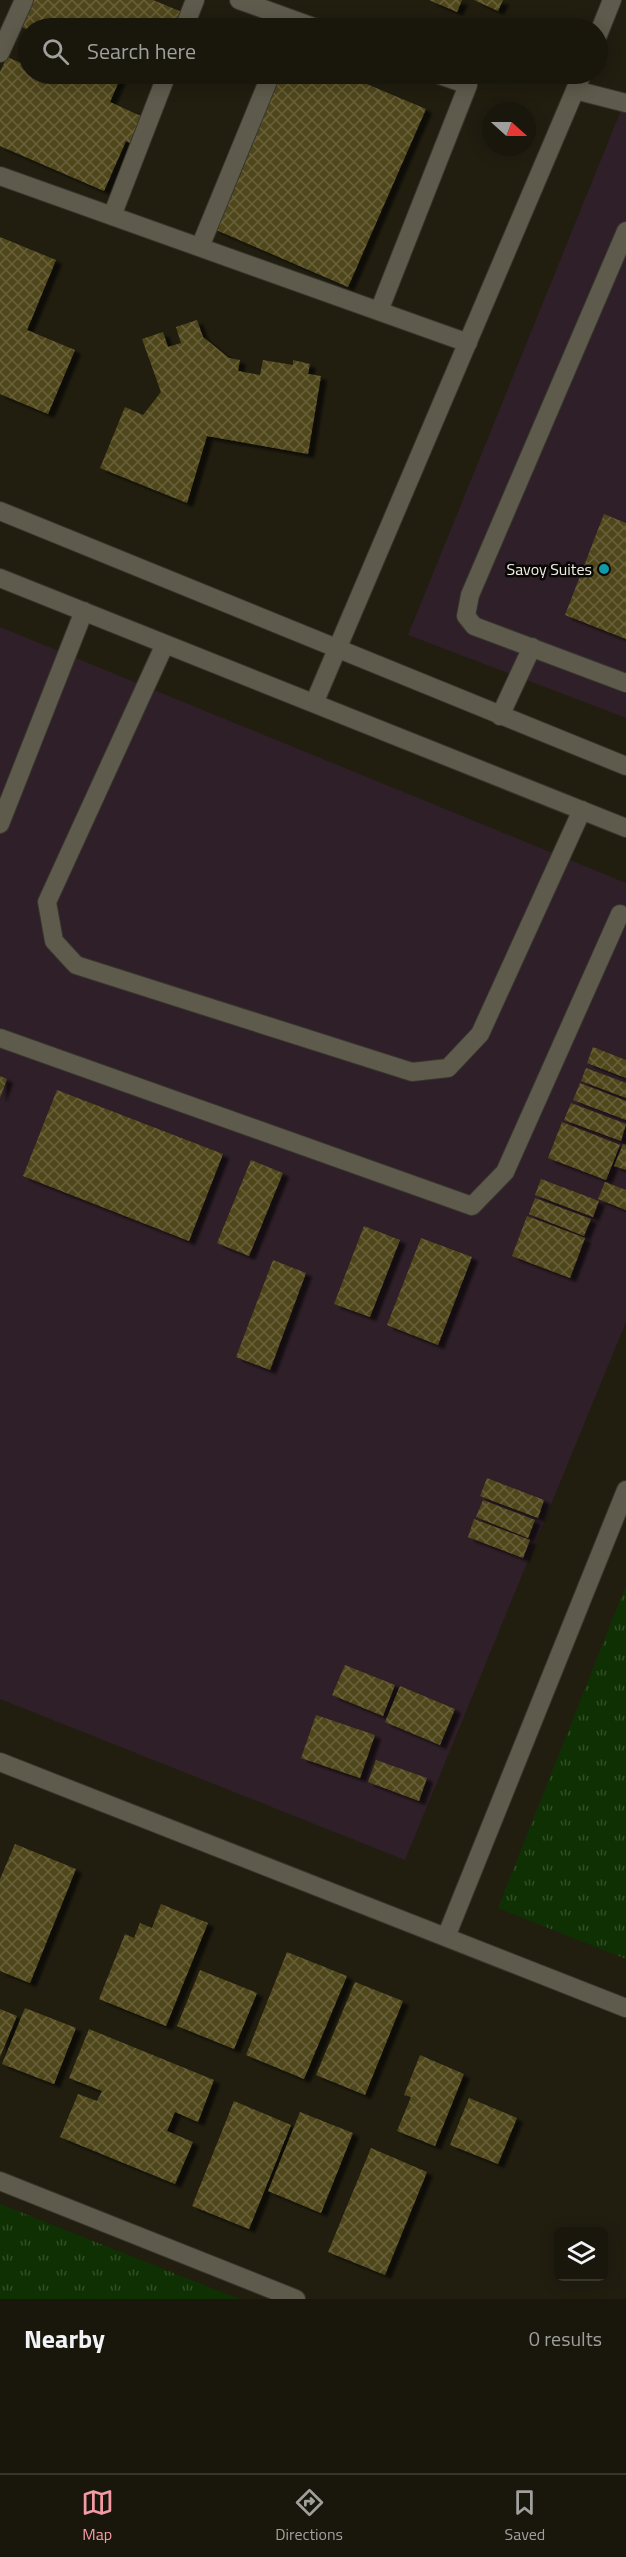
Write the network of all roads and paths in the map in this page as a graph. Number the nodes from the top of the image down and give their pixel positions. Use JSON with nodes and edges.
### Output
{"nodes":[{"id":1,"x":24,"y":0,"type":"edge"},
{"id":2,"x":195,"y":0,"type":"edge"},
{"id":3,"x":239,"y":0,"type":"edge"},
{"id":4,"x":612,"y":0,"type":"edge"},
{"id":5,"x":188,"y":18,"type":"edge"},
{"id":6,"x":278,"y":18,"type":"edge"},
{"id":7,"x":604,"y":18,"type":"edge"},
{"id":8,"x":0,"y":52,"type":"edge"},
{"id":9,"x":163,"y":84,"type":"edge"},
{"id":10,"x":267,"y":84,"type":"edge"},
{"id":11,"x":465,"y":84,"type":"edge"},
{"id":12,"x":577,"y":84,"type":"edge"},
{"id":13,"x":583,"y":84,"type":"edge"},
{"id":14,"x":626,"y":103,"type":"edge"},
{"id":15,"x":0,"y":176,"type":"edge"},
{"id":16,"x":112,"y":216,"type":"junction"},
{"id":17,"x":626,"y":231,"type":"edge"},
{"id":18,"x":200,"y":248,"type":"junction"},
{"id":19,"x":379,"y":311,"type":"junction"},
{"id":20,"x":468,"y":343,"type":"junction"},
{"id":21,"x":0,"y":511,"type":"edge"},
{"id":22,"x":0,"y":578,"type":"edge"},
{"id":23,"x":84,"y":612,"type":"junction"},
{"id":24,"x":165,"y":644,"type":"junction"},
{"id":25,"x":532,"y":647,"type":"junction"},
{"id":26,"x":338,"y":650,"type":"junction"},
{"id":27,"x":626,"y":683,"type":"edge"},
{"id":28,"x":315,"y":702,"type":"junction"},
{"id":29,"x":500,"y":716,"type":"junction"},
{"id":30,"x":626,"y":766,"type":"edge"},
{"id":31,"x":582,"y":810,"type":"junction"},
{"id":32,"x":0,"y":824,"type":"edge"},
{"id":33,"x":626,"y":828,"type":"edge"},
{"id":34,"x":620,"y":914,"type":"dead end"},
{"id":35,"x":0,"y":1038,"type":"edge"},
{"id":36,"x":626,"y":1490,"type":"edge"},
{"id":37,"x":0,"y":1762,"type":"edge"},
{"id":38,"x":446,"y":1937,"type":"junction"},
{"id":39,"x":626,"y":2008,"type":"edge"},
{"id":40,"x":0,"y":2181,"type":"edge"},
{"id":41,"x":296,"y":2299,"type":"edge"}],
"edges":[{"from":1,"to":8,"type":"street"},
{"from":2,"to":5,"type":"street"},
{"from":3,"to":6,"type":"street"},
{"from":4,"to":7,"type":"street"},
{"from":9,"to":16,"type":"street"},
{"from":10,"to":18,"type":"street"},
{"from":11,"to":19,"type":"street"},
{"from":12,"to":20,"type":"street"},
{"from":13,"to":14,"type":"street"},
{"from":15,"to":16,"type":"street"},
{"from":16,"to":18,"type":"street"},
{"from":17,"to":25,"type":"street"},
{"from":18,"to":19,"type":"street"},
{"from":19,"to":20,"type":"street"},
{"from":20,"to":26,"type":"street"},
{"from":21,"to":26,"type":"street"},
{"from":22,"to":23,"type":"street"},
{"from":23,"to":24,"type":"street"},
{"from":23,"to":32,"type":"street"},
{"from":24,"to":28,"type":"street"},
{"from":24,"to":31,"type":"street"},
{"from":25,"to":27,"type":"street"},
{"from":25,"to":29,"type":"street"},
{"from":26,"to":28,"type":"street"},
{"from":26,"to":29,"type":"street"},
{"from":28,"to":31,"type":"street"},
{"from":29,"to":30,"type":"street"},
{"from":31,"to":33,"type":"street"},
{"from":34,"to":35,"type":"street"},
{"from":36,"to":38,"type":"street"},
{"from":37,"to":38,"type":"street"},
{"from":38,"to":39,"type":"street"},
{"from":40,"to":41,"type":"street"}]}
